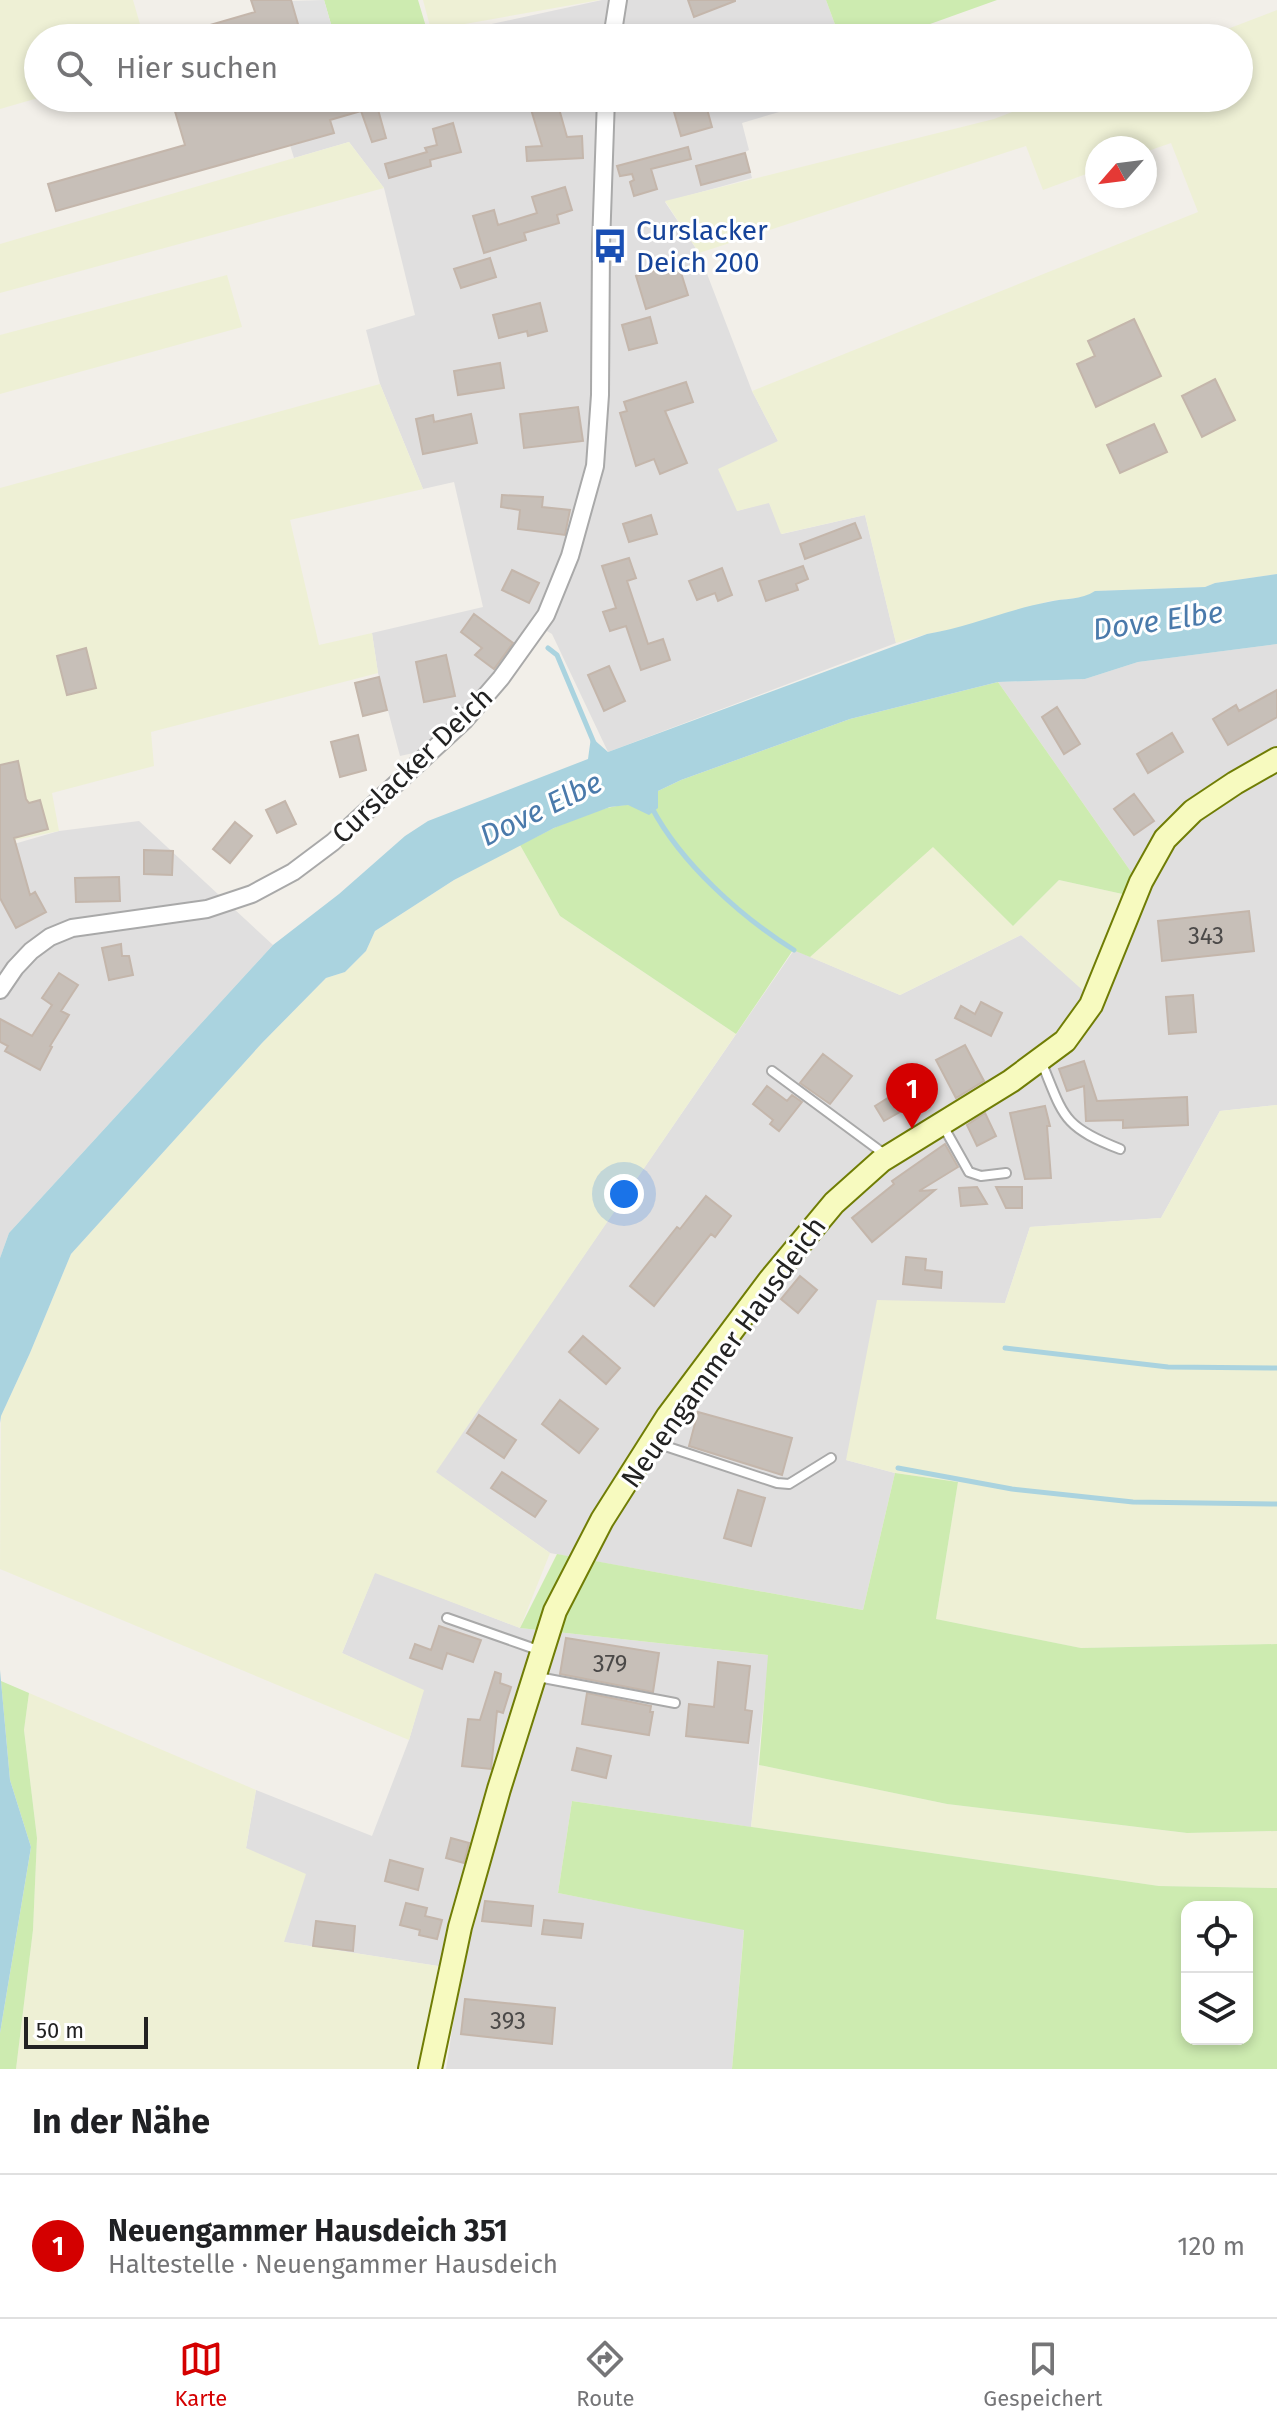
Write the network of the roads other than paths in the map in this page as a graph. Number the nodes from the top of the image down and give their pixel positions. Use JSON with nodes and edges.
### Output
{"nodes":[{"id":1,"x":618,"y":0,"type":"edge"},
{"id":2,"x":614,"y":24,"type":"edge"},
{"id":3,"x":606,"y":112,"type":"edge"},
{"id":4,"x":1277,"y":759,"type":"edge"},
{"id":5,"x":0,"y":990,"type":"edge"},
{"id":6,"x":1041,"y":1060,"type":"junction"},
{"id":7,"x":772,"y":1071,"type":"dead end"},
{"id":8,"x":942,"y":1123,"type":"junction"},
{"id":9,"x":1120,"y":1149,"type":"dead end"},
{"id":10,"x":888,"y":1157,"type":"junction"},
{"id":11,"x":1006,"y":1173,"type":"dead end"},
{"id":12,"x":652,"y":1442,"type":"junction"},
{"id":13,"x":831,"y":1458,"type":"dead end"},
{"id":14,"x":447,"y":1618,"type":"dead end"},
{"id":15,"x":543,"y":1652,"type":"junction"},
{"id":16,"x":535,"y":1677,"type":"junction"},
{"id":17,"x":675,"y":1703,"type":"dead end"},
{"id":18,"x":430,"y":2069,"type":"edge"}],
"edges":[{"from":1,"to":2,"type":"street"},
{"from":3,"to":5,"type":"street","name":"Curslacker Deich"},
{"from":4,"to":6,"type":"street","name":"Neuengammer Hausdeich"},
{"from":6,"to":8,"type":"street","name":"Neuengammer Hausdeich"},
{"from":6,"to":9,"type":"lane"},
{"from":7,"to":10,"type":"lane"},
{"from":8,"to":10,"type":"street","name":"Neuengammer Hausdeich"},
{"from":8,"to":11,"type":"lane"},
{"from":10,"to":12,"type":"street","name":"Neuengammer Hausdeich"},
{"from":12,"to":13,"type":"lane"},
{"from":12,"to":15,"type":"street","name":"Neuengammer Hausdeich"},
{"from":14,"to":15,"type":"lane"},
{"from":15,"to":16,"type":"street","name":"Neuengammer Hausdeich"},
{"from":16,"to":17,"type":"lane"},
{"from":16,"to":18,"type":"street","name":"Neuengammer Hausdeich"}]}
